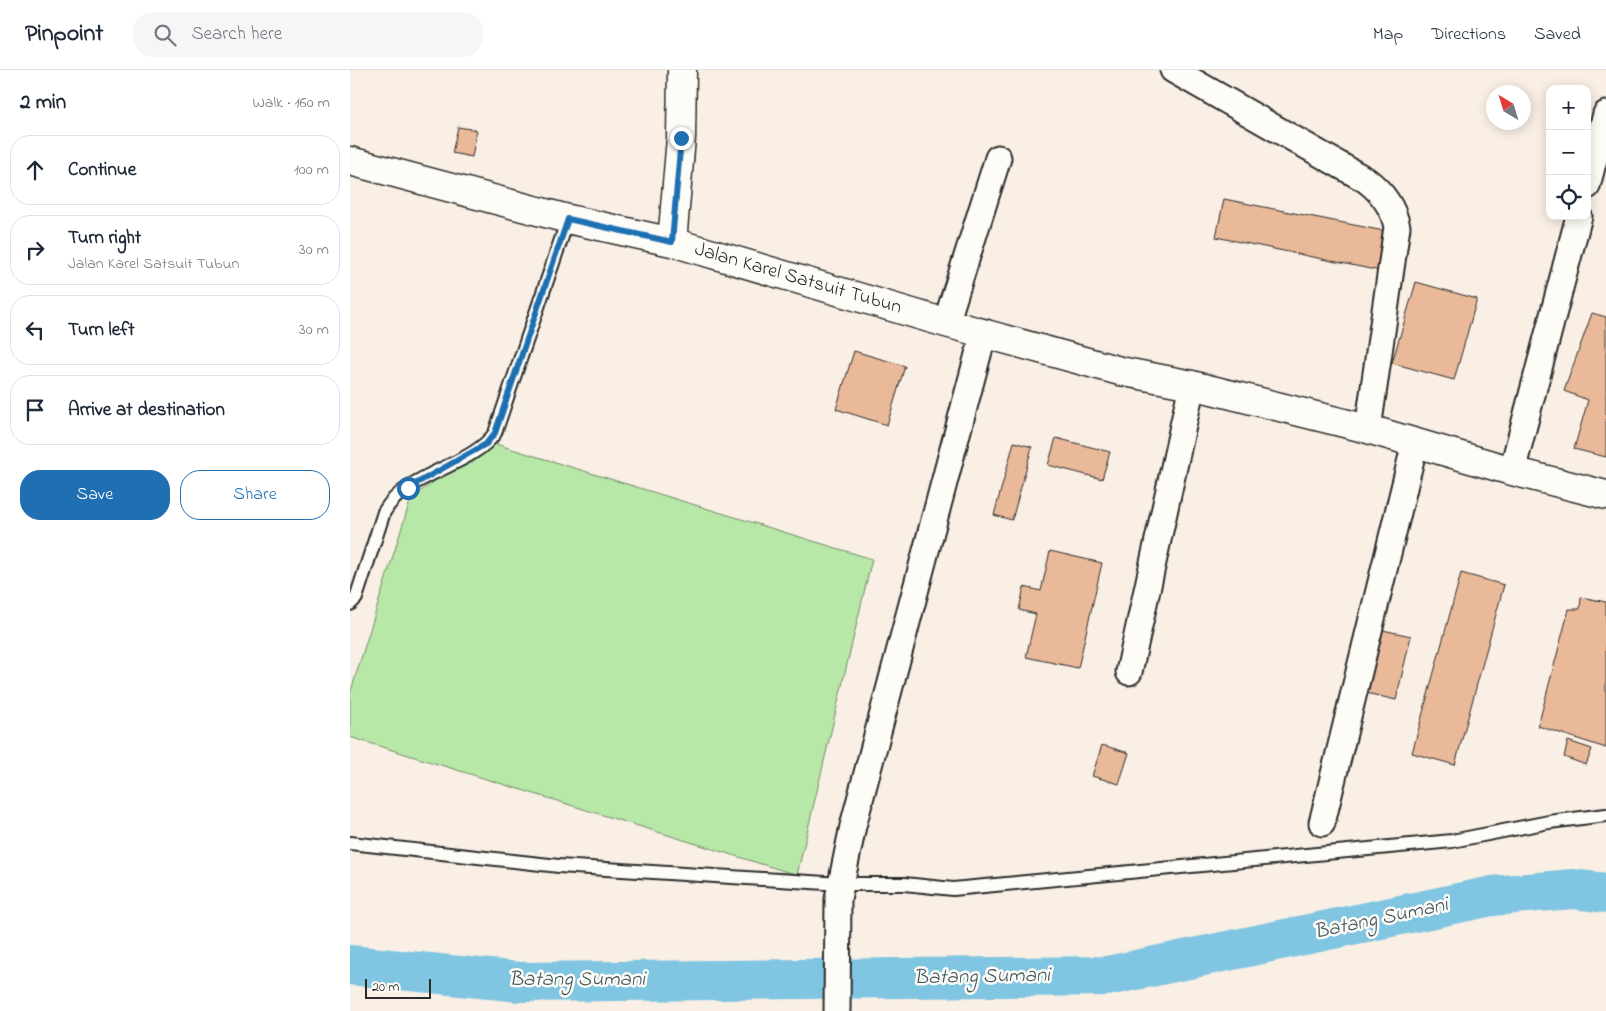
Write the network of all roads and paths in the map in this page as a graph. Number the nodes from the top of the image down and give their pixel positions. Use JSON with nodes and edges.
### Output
{"nodes":[{"id":1,"x":682,"y":70,"type":"edge"},
{"id":2,"x":1173,"y":70,"type":"edge"},
{"id":3,"x":1606,"y":114,"type":"edge"},
{"id":4,"x":998,"y":158,"type":"dead end"},
{"id":5,"x":350,"y":161,"type":"edge"},
{"id":6,"x":1590,"y":175,"type":"edge"},
{"id":7,"x":568,"y":219,"type":"junction"},
{"id":8,"x":1578,"y":220,"type":"edge"},
{"id":9,"x":672,"y":242,"type":"junction"},
{"id":10,"x":946,"y":322,"type":"junction"},
{"id":11,"x":984,"y":332,"type":"junction"},
{"id":12,"x":1192,"y":385,"type":"junction"},
{"id":13,"x":1368,"y":429,"type":"junction"},
{"id":14,"x":1415,"y":443,"type":"junction"},
{"id":15,"x":1512,"y":471,"type":"junction"},
{"id":16,"x":1606,"y":495,"type":"edge"},
{"id":17,"x":350,"y":604,"type":"edge"},
{"id":18,"x":1129,"y":672,"type":"dead end"},
{"id":19,"x":1606,"y":815,"type":"edge"},
{"id":20,"x":1322,"y":823,"type":"dead end"},
{"id":21,"x":350,"y":843,"type":"edge"},
{"id":22,"x":840,"y":892,"type":"junction"},
{"id":23,"x":837,"y":1011,"type":"edge"}],
"edges":[{"from":1,"to":9,"type":"street"},
{"from":2,"to":13,"type":"street"},
{"from":3,"to":6,"type":"street"},
{"from":4,"to":10,"type":"street"},
{"from":5,"to":7,"type":"street","name":"Jalan Karel Satsuit Tubun"},
{"from":7,"to":9,"type":"street","name":"Jalan Karel Satsuit Tubun"},
{"from":7,"to":17,"type":"lane"},
{"from":8,"to":15,"type":"street"},
{"from":9,"to":10,"type":"street","name":"Jalan Karel Satsuit Tubun"},
{"from":10,"to":11,"type":"street","name":"Jalan Karel Satsuit Tubun"},
{"from":11,"to":12,"type":"street","name":"Jalan Karel Satsuit Tubun"},
{"from":11,"to":22,"type":"street"},
{"from":12,"to":13,"type":"street","name":"Jalan Karel Satsuit Tubun"},
{"from":12,"to":18,"type":"street"},
{"from":13,"to":14,"type":"street","name":"Jalan Karel Satsuit Tubun"},
{"from":14,"to":15,"type":"street","name":"Jalan Karel Satsuit Tubun"},
{"from":14,"to":20,"type":"street"},
{"from":15,"to":16,"type":"street","name":"Jalan Karel Satsuit Tubun"},
{"from":19,"to":22,"type":"lane"},
{"from":21,"to":22,"type":"lane"},
{"from":22,"to":23,"type":"street"}]}
